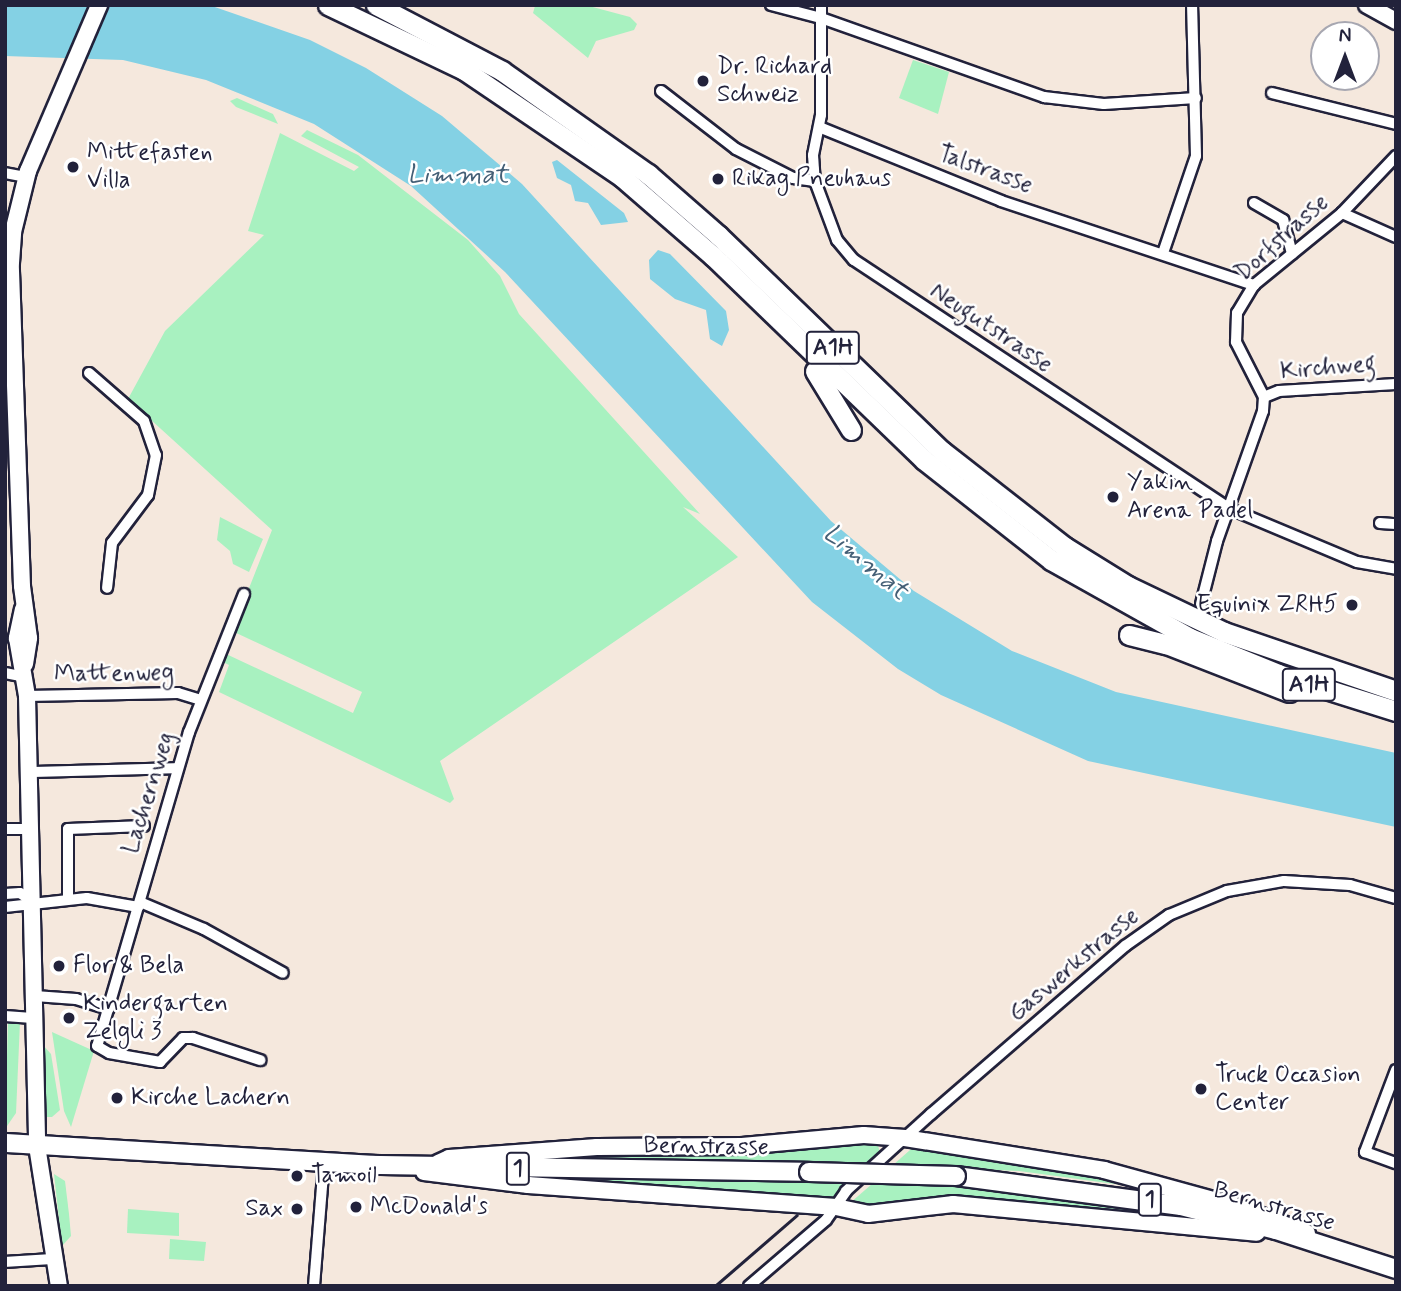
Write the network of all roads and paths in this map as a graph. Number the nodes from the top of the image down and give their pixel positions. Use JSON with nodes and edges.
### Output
{"nodes":[{"id":1,"x":99,"y":5,"type":"edge"},
{"id":2,"x":328,"y":5,"type":"edge"},
{"id":3,"x":376,"y":5,"type":"edge"},
{"id":4,"x":771,"y":5,"type":"edge"},
{"id":5,"x":821,"y":5,"type":"edge"},
{"id":6,"x":1192,"y":5,"type":"edge"},
{"id":7,"x":1367,"y":5,"type":"edge"},
{"id":8,"x":821,"y":18,"type":"junction"},
{"id":9,"x":1396,"y":20,"type":"edge"},
{"id":10,"x":661,"y":91,"type":"dead end"},
{"id":11,"x":1272,"y":93,"type":"dead end"},
{"id":12,"x":1196,"y":98,"type":"junction"},
{"id":13,"x":1396,"y":124,"type":"edge"},
{"id":14,"x":819,"y":127,"type":"junction"},
{"id":15,"x":1396,"y":156,"type":"edge"},
{"id":16,"x":5,"y":173,"type":"edge"},
{"id":17,"x":26,"y":177,"type":"junction"},
{"id":18,"x":815,"y":181,"type":"junction"},
{"id":19,"x":1254,"y":203,"type":"dead end"},
{"id":20,"x":1342,"y":213,"type":"junction"},
{"id":21,"x":1396,"y":237,"type":"edge"},
{"id":22,"x":1163,"y":253,"type":"junction"},
{"id":23,"x":1292,"y":254,"type":"junction"},
{"id":24,"x":1254,"y":285,"type":"junction"},
{"id":25,"x":755,"y":297,"type":"junction"},
{"id":26,"x":89,"y":373,"type":"dead end"},
{"id":27,"x":1396,"y":384,"type":"edge"},
{"id":28,"x":1264,"y":397,"type":"junction"},
{"id":29,"x":851,"y":430,"type":"dead end"},
{"id":30,"x":11,"y":449,"type":"edge"},
{"id":31,"x":1228,"y":508,"type":"junction"},
{"id":32,"x":1380,"y":523,"type":"dead end"},
{"id":33,"x":1396,"y":524,"type":"edge"},
{"id":34,"x":1396,"y":569,"type":"edge"},
{"id":35,"x":107,"y":588,"type":"dead end"},
{"id":36,"x":244,"y":594,"type":"dead end"},
{"id":37,"x":1201,"y":604,"type":"dead end"},
{"id":38,"x":1129,"y":635,"type":"dead end"},
{"id":39,"x":25,"y":671,"type":"junction"},
{"id":40,"x":5,"y":673,"type":"edge"},
{"id":41,"x":1396,"y":691,"type":"edge"},
{"id":42,"x":27,"y":696,"type":"junction"},
{"id":43,"x":201,"y":700,"type":"junction"},
{"id":44,"x":1396,"y":711,"type":"edge"},
{"id":45,"x":1396,"y":719,"type":"edge"},
{"id":46,"x":178,"y":768,"type":"junction"},
{"id":47,"x":29,"y":772,"type":"junction"},
{"id":48,"x":144,"y":827,"type":"dead end"},
{"id":49,"x":5,"y":829,"type":"edge"},
{"id":50,"x":31,"y":829,"type":"junction"},
{"id":51,"x":5,"y":894,"type":"edge"},
{"id":52,"x":1396,"y":898,"type":"edge"},
{"id":53,"x":68,"y":899,"type":"junction"},
{"id":54,"x":32,"y":901,"type":"junction"},
{"id":55,"x":139,"y":904,"type":"junction"},
{"id":56,"x":5,"y":907,"type":"edge"},
{"id":57,"x":283,"y":973,"type":"dead end"},
{"id":58,"x":35,"y":996,"type":"junction"},
{"id":59,"x":108,"y":1009,"type":"junction"},
{"id":60,"x":5,"y":1016,"type":"edge"},
{"id":61,"x":36,"y":1018,"type":"junction"},
{"id":62,"x":260,"y":1059,"type":"dead end"},
{"id":63,"x":1396,"y":1070,"type":"edge"},
{"id":64,"x":931,"y":1114,"type":"junction"},
{"id":65,"x":905,"y":1138,"type":"junction"},
{"id":66,"x":5,"y":1143,"type":"edge"},
{"id":67,"x":942,"y":1144,"type":"junction"},
{"id":68,"x":37,"y":1146,"type":"junction"},
{"id":69,"x":324,"y":1162,"type":"junction"},
{"id":70,"x":1396,"y":1163,"type":"edge"},
{"id":71,"x":383,"y":1165,"type":"junction"},
{"id":72,"x":431,"y":1167,"type":"junction"},
{"id":73,"x":836,"y":1207,"type":"junction"},
{"id":74,"x":1339,"y":1251,"type":"junction"},
{"id":75,"x":51,"y":1259,"type":"junction"},
{"id":76,"x":1374,"y":1261,"type":"junction"},
{"id":77,"x":5,"y":1262,"type":"edge"},
{"id":78,"x":1396,"y":1269,"type":"edge"},
{"id":79,"x":59,"y":1286,"type":"edge"},
{"id":80,"x":314,"y":1286,"type":"edge"},
{"id":81,"x":749,"y":1286,"type":"edge"}],
"edges":[{"from":1,"to":17,"type":"street"},
{"from":2,"to":25,"type":"highway","number":"A1H"},
{"from":3,"to":41,"type":"highway","number":"A1H"},
{"from":4,"to":8,"type":"street"},
{"from":5,"to":8,"type":"street"},
{"from":6,"to":12,"type":"street"},
{"from":7,"to":9,"type":"street"},
{"from":8,"to":12,"type":"street"},
{"from":8,"to":14,"type":"street"},
{"from":10,"to":18,"type":"street"},
{"from":11,"to":13,"type":"street"},
{"from":12,"to":22,"type":"street"},
{"from":14,"to":18,"type":"street","name":"Neugutstrasse"},
{"from":14,"to":22,"type":"street","name":"Talstrasse"},
{"from":15,"to":20,"type":"street","name":"Dorfstrasse"},
{"from":16,"to":17,"type":"street"},
{"from":17,"to":30,"type":"street"},
{"from":18,"to":31,"type":"street","name":"Neugutstrasse"},
{"from":19,"to":23,"type":"street"},
{"from":20,"to":21,"type":"street"},
{"from":20,"to":23,"type":"street","name":"Dorfstrasse"},
{"from":22,"to":24,"type":"street","name":"Talstrasse"},
{"from":23,"to":24,"type":"street","name":"Dorfstrasse"},
{"from":24,"to":28,"type":"street","name":"Dorfstrasse"},
{"from":25,"to":29,"type":"highway"},
{"from":25,"to":44,"type":"highway","number":"A1H"},
{"from":26,"to":35,"type":"street"},
{"from":27,"to":28,"type":"street","name":"Kirchweg"},
{"from":28,"to":31,"type":"street"},
{"from":30,"to":39,"type":"street"},
{"from":31,"to":34,"type":"street","name":"Neugutstrasse"},
{"from":31,"to":37,"type":"street"},
{"from":32,"to":33,"type":"street"},
{"from":36,"to":43,"type":"street","name":"Lachernweg"},
{"from":38,"to":45,"type":"highway"},
{"from":39,"to":40,"type":"street"},
{"from":39,"to":42,"type":"street"},
{"from":42,"to":43,"type":"street","name":"Mattenweg"},
{"from":42,"to":47,"type":"street"},
{"from":43,"to":46,"type":"street","name":"Lachernweg"},
{"from":46,"to":47,"type":"street"},
{"from":46,"to":55,"type":"street","name":"Lachernweg"},
{"from":47,"to":50,"type":"street"},
{"from":48,"to":53,"type":"street"},
{"from":49,"to":50,"type":"street"},
{"from":50,"to":54,"type":"street"},
{"from":51,"to":54,"type":"street"},
{"from":52,"to":64,"type":"street","name":"Gaswerkstrasse"},
{"from":53,"to":54,"type":"street"},
{"from":53,"to":55,"type":"street"},
{"from":54,"to":56,"type":"street"},
{"from":54,"to":58,"type":"street"},
{"from":55,"to":57,"type":"street"},
{"from":55,"to":59,"type":"street","name":"Lachernweg"},
{"from":58,"to":59,"type":"street"},
{"from":58,"to":61,"type":"street"},
{"from":59,"to":62,"type":"street","name":"Lachernweg"},
{"from":60,"to":61,"type":"street"},
{"from":61,"to":68,"type":"street"},
{"from":63,"to":70,"type":"street"},
{"from":64,"to":65,"type":"street","name":"Gaswerkstrasse"},
{"from":64,"to":67,"type":"street"},
{"from":65,"to":67,"type":"street"},
{"from":65,"to":72,"type":"street"},
{"from":65,"to":73,"type":"street","name":"Gaswerkstrasse"},
{"from":66,"to":68,"type":"main road","name":"Bernstrasse","number":"1"},
{"from":67,"to":76,"type":"street"},
{"from":68,"to":69,"type":"main road","name":"Bernstrasse","number":"1"},
{"from":68,"to":75,"type":"street"},
{"from":69,"to":71,"type":"main road","name":"Bernstrasse","number":"1"},
{"from":69,"to":80,"type":"street"},
{"from":71,"to":72,"type":"main road","name":"Bernstrasse","number":"1"},
{"from":71,"to":73,"type":"street"},
{"from":72,"to":74,"type":"main road","name":"Bernstrasse","number":"1","bridge":true},
{"from":73,"to":74,"type":"street"},
{"from":73,"to":81,"type":"street","name":"Gaswerkstrasse"},
{"from":74,"to":76,"type":"main road","name":"Bernstrasse","number":"1"},
{"from":75,"to":77,"type":"street"},
{"from":75,"to":79,"type":"street"},
{"from":76,"to":78,"type":"main road","name":"Bernstrasse","number":"1"}]}
